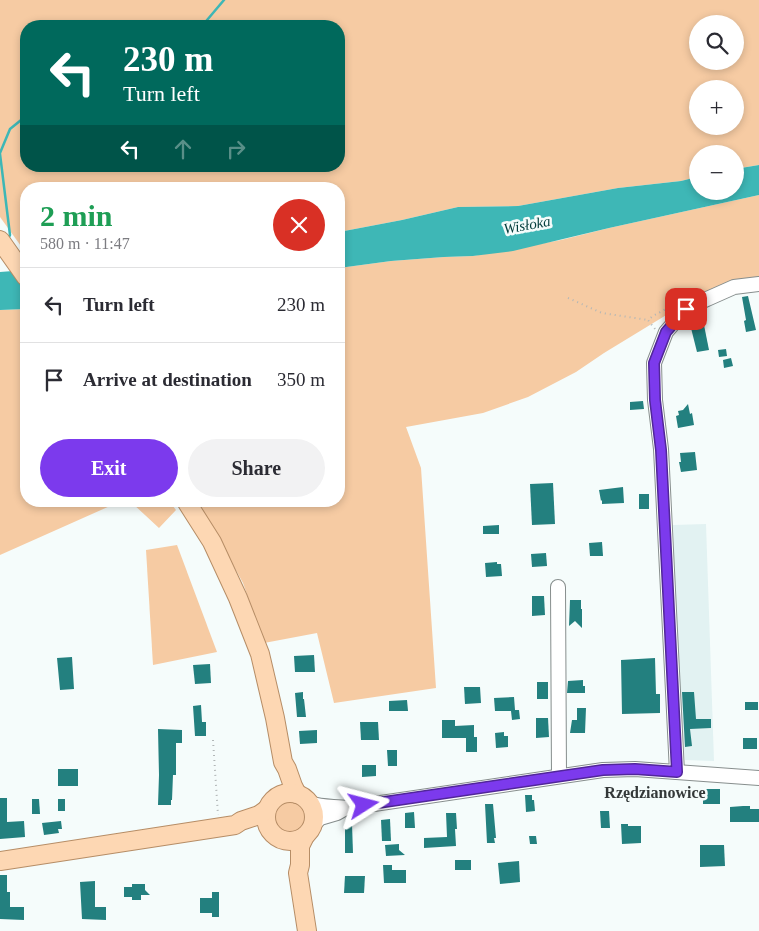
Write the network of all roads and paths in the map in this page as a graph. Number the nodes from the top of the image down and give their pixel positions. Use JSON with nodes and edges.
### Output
{"nodes":[{"id":1,"x":0,"y":240,"type":"edge"},
{"id":2,"x":20,"y":268,"type":"edge"},
{"id":3,"x":759,"y":284,"type":"edge"},
{"id":4,"x":568,"y":298,"type":"dead end"},
{"id":5,"x":648,"y":320,"type":"dead end"},
{"id":6,"x":190,"y":507,"type":"edge"},
{"id":7,"x":558,"y":587,"type":"dead end"},
{"id":8,"x":213,"y":740,"type":"dead end"},
{"id":9,"x":283,"y":762,"type":"junction"},
{"id":10,"x":677,"y":772,"type":"junction"},
{"id":11,"x":559,"y":776,"type":"junction"},
{"id":12,"x":759,"y":778,"type":"edge"},
{"id":13,"x":303,"y":798,"type":"junction"},
{"id":14,"x":271,"y":803,"type":"junction"},
{"id":15,"x":347,"y":808,"type":"junction"},
{"id":16,"x":227,"y":826,"type":"junction"},
{"id":17,"x":309,"y":831,"type":"junction"},
{"id":18,"x":276,"y":836,"type":"junction"},
{"id":19,"x":0,"y":861,"type":"edge"},
{"id":20,"x":298,"y":873,"type":"junction"},
{"id":21,"x":307,"y":931,"type":"edge"}],
"edges":[{"from":1,"to":2,"type":"main road"},
{"from":3,"to":10,"type":"street"},
{"from":4,"to":5,"type":"path"},
{"from":6,"to":9,"type":"main road"},
{"from":7,"to":11,"type":"street"},
{"from":8,"to":16,"type":"path"},
{"from":9,"to":13,"type":"main road"},
{"from":9,"to":14,"type":"main road"},
{"from":10,"to":11,"type":"street"},
{"from":10,"to":12,"type":"street"},
{"from":11,"to":15,"type":"street"},
{"from":13,"to":14,"type":"main road"},
{"from":13,"to":15,"type":"street"},
{"from":13,"to":17,"type":"main road"},
{"from":14,"to":16,"type":"main road"},
{"from":14,"to":18,"type":"main road"},
{"from":15,"to":17,"type":"street"},
{"from":16,"to":18,"type":"main road"},
{"from":16,"to":19,"type":"main road"},
{"from":17,"to":18,"type":"main road"},
{"from":17,"to":20,"type":"main road"},
{"from":18,"to":20,"type":"main road"},
{"from":20,"to":21,"type":"main road"}]}
